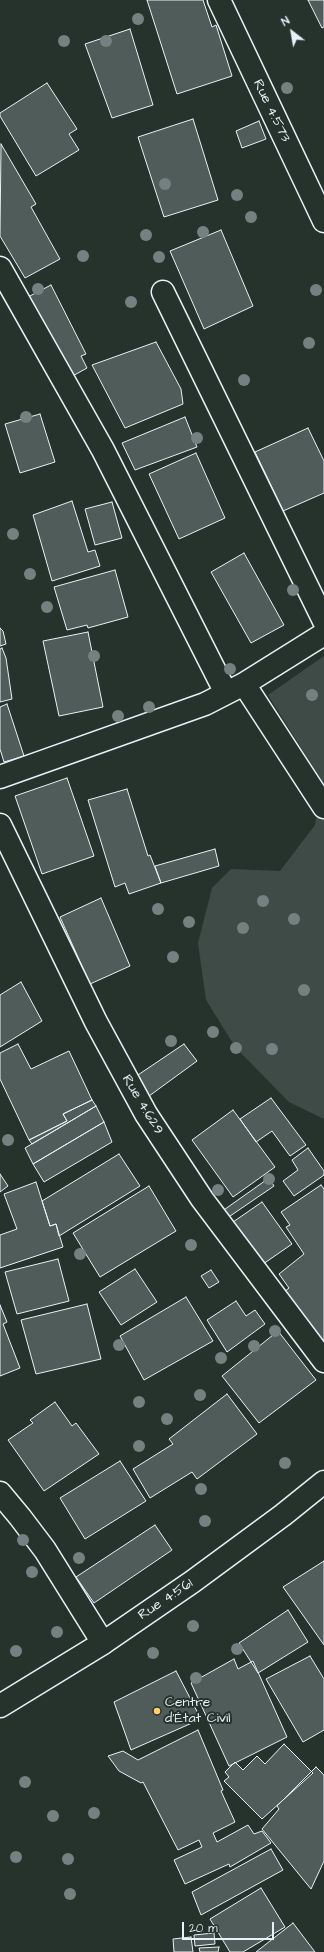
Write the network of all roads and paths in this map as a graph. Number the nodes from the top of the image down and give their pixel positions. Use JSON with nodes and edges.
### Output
{"nodes":[{"id":1,"x":219,"y":0,"type":"edge"},
{"id":2,"x":324,"y":221,"type":"edge"},
{"id":3,"x":0,"y":268,"type":"edge"},
{"id":4,"x":162,"y":292,"type":"dead end"},
{"id":5,"x":324,"y":621,"type":"edge"},
{"id":6,"x":324,"y":634,"type":"edge"},
{"id":7,"x":235,"y":688,"type":"junction"},
{"id":8,"x":0,"y":777,"type":"edge"},
{"id":9,"x":324,"y":807,"type":"edge"},
{"id":10,"x":0,"y":825,"type":"edge"},
{"id":11,"x":324,"y":1361,"type":"edge"},
{"id":12,"x":324,"y":1482,"type":"edge"},
{"id":13,"x":0,"y":1493,"type":"edge"},
{"id":14,"x":103,"y":1643,"type":"junction"},
{"id":15,"x":0,"y":1706,"type":"edge"}],
"edges":[{"from":1,"to":2,"type":"street","name":"Rue 4.573"},
{"from":3,"to":7,"type":"street"},
{"from":4,"to":5,"type":"street"},
{"from":6,"to":7,"type":"street"},
{"from":7,"to":8,"type":"street"},
{"from":7,"to":9,"type":"street"},
{"from":10,"to":11,"type":"street","name":"Rue 4.629"},
{"from":12,"to":14,"type":"street","name":"Rue 4.561"},
{"from":13,"to":14,"type":"street"},
{"from":14,"to":15,"type":"street","name":"Rue 4.561"}]}
